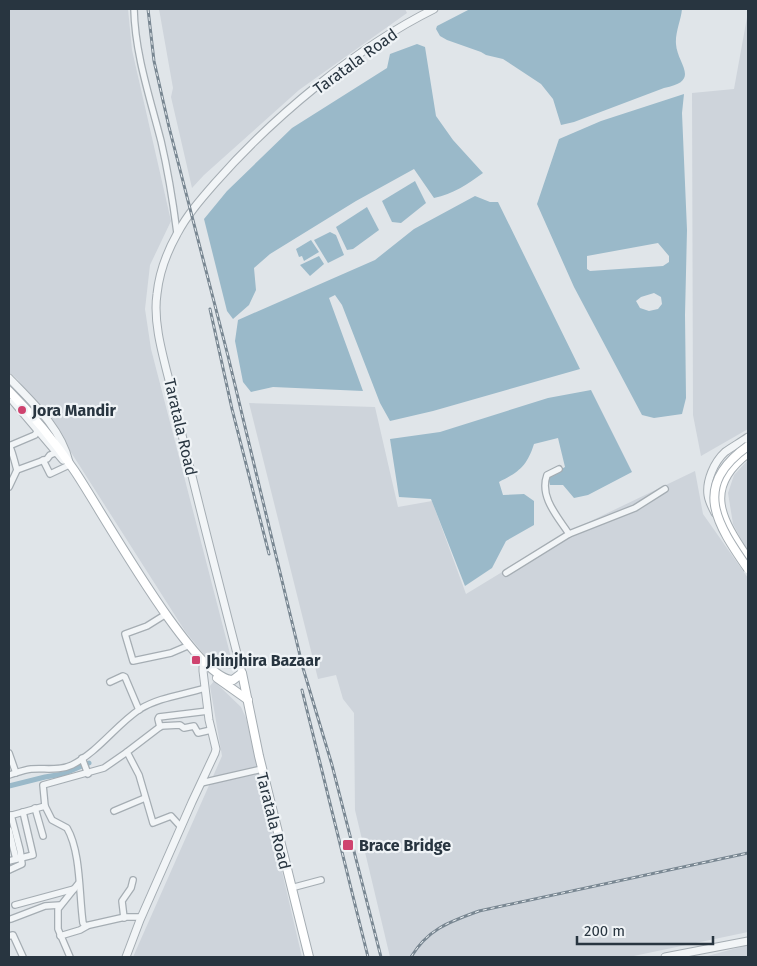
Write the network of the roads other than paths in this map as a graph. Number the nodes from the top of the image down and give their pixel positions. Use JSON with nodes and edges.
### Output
{"nodes":[{"id":1,"x":134,"y":9,"type":"edge"},
{"id":2,"x":434,"y":9,"type":"edge"},
{"id":3,"x":423,"y":11,"type":"edge"},
{"id":4,"x":178,"y":233,"type":"junction"},
{"id":5,"x":9,"y":378,"type":"edge"},
{"id":6,"x":9,"y":391,"type":"edge"},
{"id":7,"x":10,"y":400,"type":"edge"},
{"id":8,"x":38,"y":430,"type":"junction"},
{"id":9,"x":748,"y":437,"type":"edge"},
{"id":10,"x":9,"y":445,"type":"edge"},
{"id":11,"x":54,"y":446,"type":"junction"},
{"id":12,"x":748,"y":446,"type":"edge"},
{"id":13,"x":748,"y":453,"type":"edge"},
{"id":14,"x":43,"y":460,"type":"junction"},
{"id":15,"x":66,"y":463,"type":"junction"},
{"id":16,"x":559,"y":469,"type":"dead end"},
{"id":17,"x":17,"y":470,"type":"junction"},
{"id":18,"x":9,"y":487,"type":"edge"},
{"id":19,"x":665,"y":489,"type":"dead end"},
{"id":20,"x":569,"y":534,"type":"junction"},
{"id":21,"x":748,"y":559,"type":"edge"},
{"id":22,"x":748,"y":568,"type":"edge"},
{"id":23,"x":506,"y":573,"type":"dead end"},
{"id":24,"x":163,"y":616,"type":"junction"},
{"id":25,"x":185,"y":647,"type":"junction"},
{"id":26,"x":206,"y":667,"type":"junction"},
{"id":27,"x":242,"y":673,"type":"junction"},
{"id":28,"x":110,"y":682,"type":"dead end"},
{"id":29,"x":206,"y":688,"type":"junction"},
{"id":30,"x":248,"y":700,"type":"junction"},
{"id":31,"x":139,"y":710,"type":"junction"},
{"id":32,"x":208,"y":711,"type":"junction"},
{"id":33,"x":160,"y":727,"type":"junction"},
{"id":34,"x":211,"y":730,"type":"junction"},
{"id":35,"x":127,"y":752,"type":"junction"},
{"id":36,"x":9,"y":753,"type":"edge"},
{"id":37,"x":82,"y":758,"type":"junction"},
{"id":38,"x":262,"y":769,"type":"junction"},
{"id":39,"x":16,"y":773,"type":"junction"},
{"id":40,"x":88,"y":774,"type":"junction"},
{"id":41,"x":9,"y":775,"type":"edge"},
{"id":42,"x":201,"y":783,"type":"junction"},
{"id":43,"x":145,"y":798,"type":"junction"},
{"id":44,"x":45,"y":806,"type":"junction"},
{"id":45,"x":35,"y":808,"type":"junction"},
{"id":46,"x":114,"y":811,"type":"dead end"},
{"id":47,"x":23,"y":812,"type":"junction"},
{"id":48,"x":10,"y":815,"type":"edge"},
{"id":49,"x":181,"y":827,"type":"junction"},
{"id":50,"x":9,"y":830,"type":"edge"},
{"id":51,"x":43,"y":836,"type":"dead end"},
{"id":52,"x":11,"y":848,"type":"edge"},
{"id":53,"x":13,"y":859,"type":"edge"},
{"id":54,"x":9,"y":870,"type":"edge"},
{"id":55,"x":132,"y":880,"type":"dead end"},
{"id":56,"x":321,"y":880,"type":"dead end"},
{"id":57,"x":76,"y":887,"type":"junction"},
{"id":58,"x":291,"y":888,"type":"junction"},
{"id":59,"x":15,"y":905,"type":"dead end"},
{"id":60,"x":60,"y":906,"type":"junction"},
{"id":61,"x":142,"y":917,"type":"junction"},
{"id":62,"x":10,"y":918,"type":"dead end"},
{"id":63,"x":124,"y":918,"type":"junction"},
{"id":64,"x":87,"y":926,"type":"junction"},
{"id":65,"x":9,"y":936,"type":"edge"},
{"id":66,"x":60,"y":936,"type":"junction"},
{"id":67,"x":748,"y":940,"type":"edge"},
{"id":68,"x":23,"y":957,"type":"edge"},
{"id":69,"x":70,"y":957,"type":"edge"},
{"id":70,"x":126,"y":957,"type":"edge"},
{"id":71,"x":309,"y":957,"type":"edge"},
{"id":72,"x":665,"y":957,"type":"edge"}],
"edges":[{"from":1,"to":4,"type":"street"},
{"from":2,"to":3,"type":"street","name":"Taratala Road"},
{"from":3,"to":4,"type":"street","name":"Taratala Road"},
{"from":4,"to":27,"type":"street","name":"Taratala Road"},
{"from":5,"to":15,"type":"street"},
{"from":6,"to":11,"type":"main road"},
{"from":7,"to":8,"type":"street"},
{"from":8,"to":10,"type":"street"},
{"from":8,"to":11,"type":"street"},
{"from":9,"to":22,"type":"street"},
{"from":10,"to":17,"type":"street"},
{"from":11,"to":14,"type":"street"},
{"from":11,"to":15,"type":"main road"},
{"from":12,"to":22,"type":"main road","bridge":true},
{"from":13,"to":21,"type":"main road"},
{"from":14,"to":15,"type":"street"},
{"from":14,"to":17,"type":"street"},
{"from":15,"to":24,"type":"main road"},
{"from":15,"to":26,"type":"main road"},
{"from":16,"to":20,"type":"street"},
{"from":17,"to":18,"type":"street"},
{"from":19,"to":20,"type":"street"},
{"from":20,"to":23,"type":"street"},
{"from":24,"to":25,"type":"main road"},
{"from":24,"to":25,"type":"street"},
{"from":25,"to":26,"type":"main road"},
{"from":26,"to":27,"type":"main road"},
{"from":26,"to":29,"type":"street"},
{"from":26,"to":30,"type":"main road"},
{"from":27,"to":30,"type":"main road","name":"Taratala Road"},
{"from":28,"to":31,"type":"street"},
{"from":29,"to":31,"type":"street"},
{"from":29,"to":32,"type":"street"},
{"from":30,"to":38,"type":"main road","name":"Taratala Road"},
{"from":31,"to":37,"type":"street"},
{"from":32,"to":33,"type":"street"},
{"from":32,"to":34,"type":"street"},
{"from":33,"to":34,"type":"street"},
{"from":33,"to":35,"type":"street"},
{"from":34,"to":42,"type":"street"},
{"from":35,"to":40,"type":"street"},
{"from":35,"to":43,"type":"street"},
{"from":36,"to":39,"type":"street"},
{"from":37,"to":39,"type":"street"},
{"from":37,"to":40,"type":"street"},
{"from":38,"to":42,"type":"street"},
{"from":38,"to":58,"type":"main road","name":"Taratala Road"},
{"from":39,"to":41,"type":"street"},
{"from":40,"to":44,"type":"street"},
{"from":42,"to":49,"type":"street"},
{"from":43,"to":46,"type":"street"},
{"from":43,"to":49,"type":"street"},
{"from":44,"to":45,"type":"street"},
{"from":44,"to":57,"type":"street"},
{"from":45,"to":47,"type":"street"},
{"from":45,"to":51,"type":"street"},
{"from":47,"to":48,"type":"street"},
{"from":47,"to":53,"type":"street"},
{"from":48,"to":53,"type":"street"},
{"from":49,"to":61,"type":"street"},
{"from":50,"to":52,"type":"street"},
{"from":52,"to":53,"type":"street"},
{"from":53,"to":54,"type":"street"},
{"from":55,"to":63,"type":"street"},
{"from":56,"to":58,"type":"street"},
{"from":57,"to":59,"type":"street"},
{"from":57,"to":60,"type":"street"},
{"from":57,"to":64,"type":"street"},
{"from":58,"to":71,"type":"main road","name":"Taratala Road"},
{"from":60,"to":62,"type":"street"},
{"from":60,"to":66,"type":"street"},
{"from":61,"to":63,"type":"street"},
{"from":61,"to":70,"type":"street"},
{"from":63,"to":64,"type":"street"},
{"from":64,"to":66,"type":"street"},
{"from":65,"to":68,"type":"street"},
{"from":66,"to":69,"type":"street"},
{"from":67,"to":72,"type":"street"}]}
